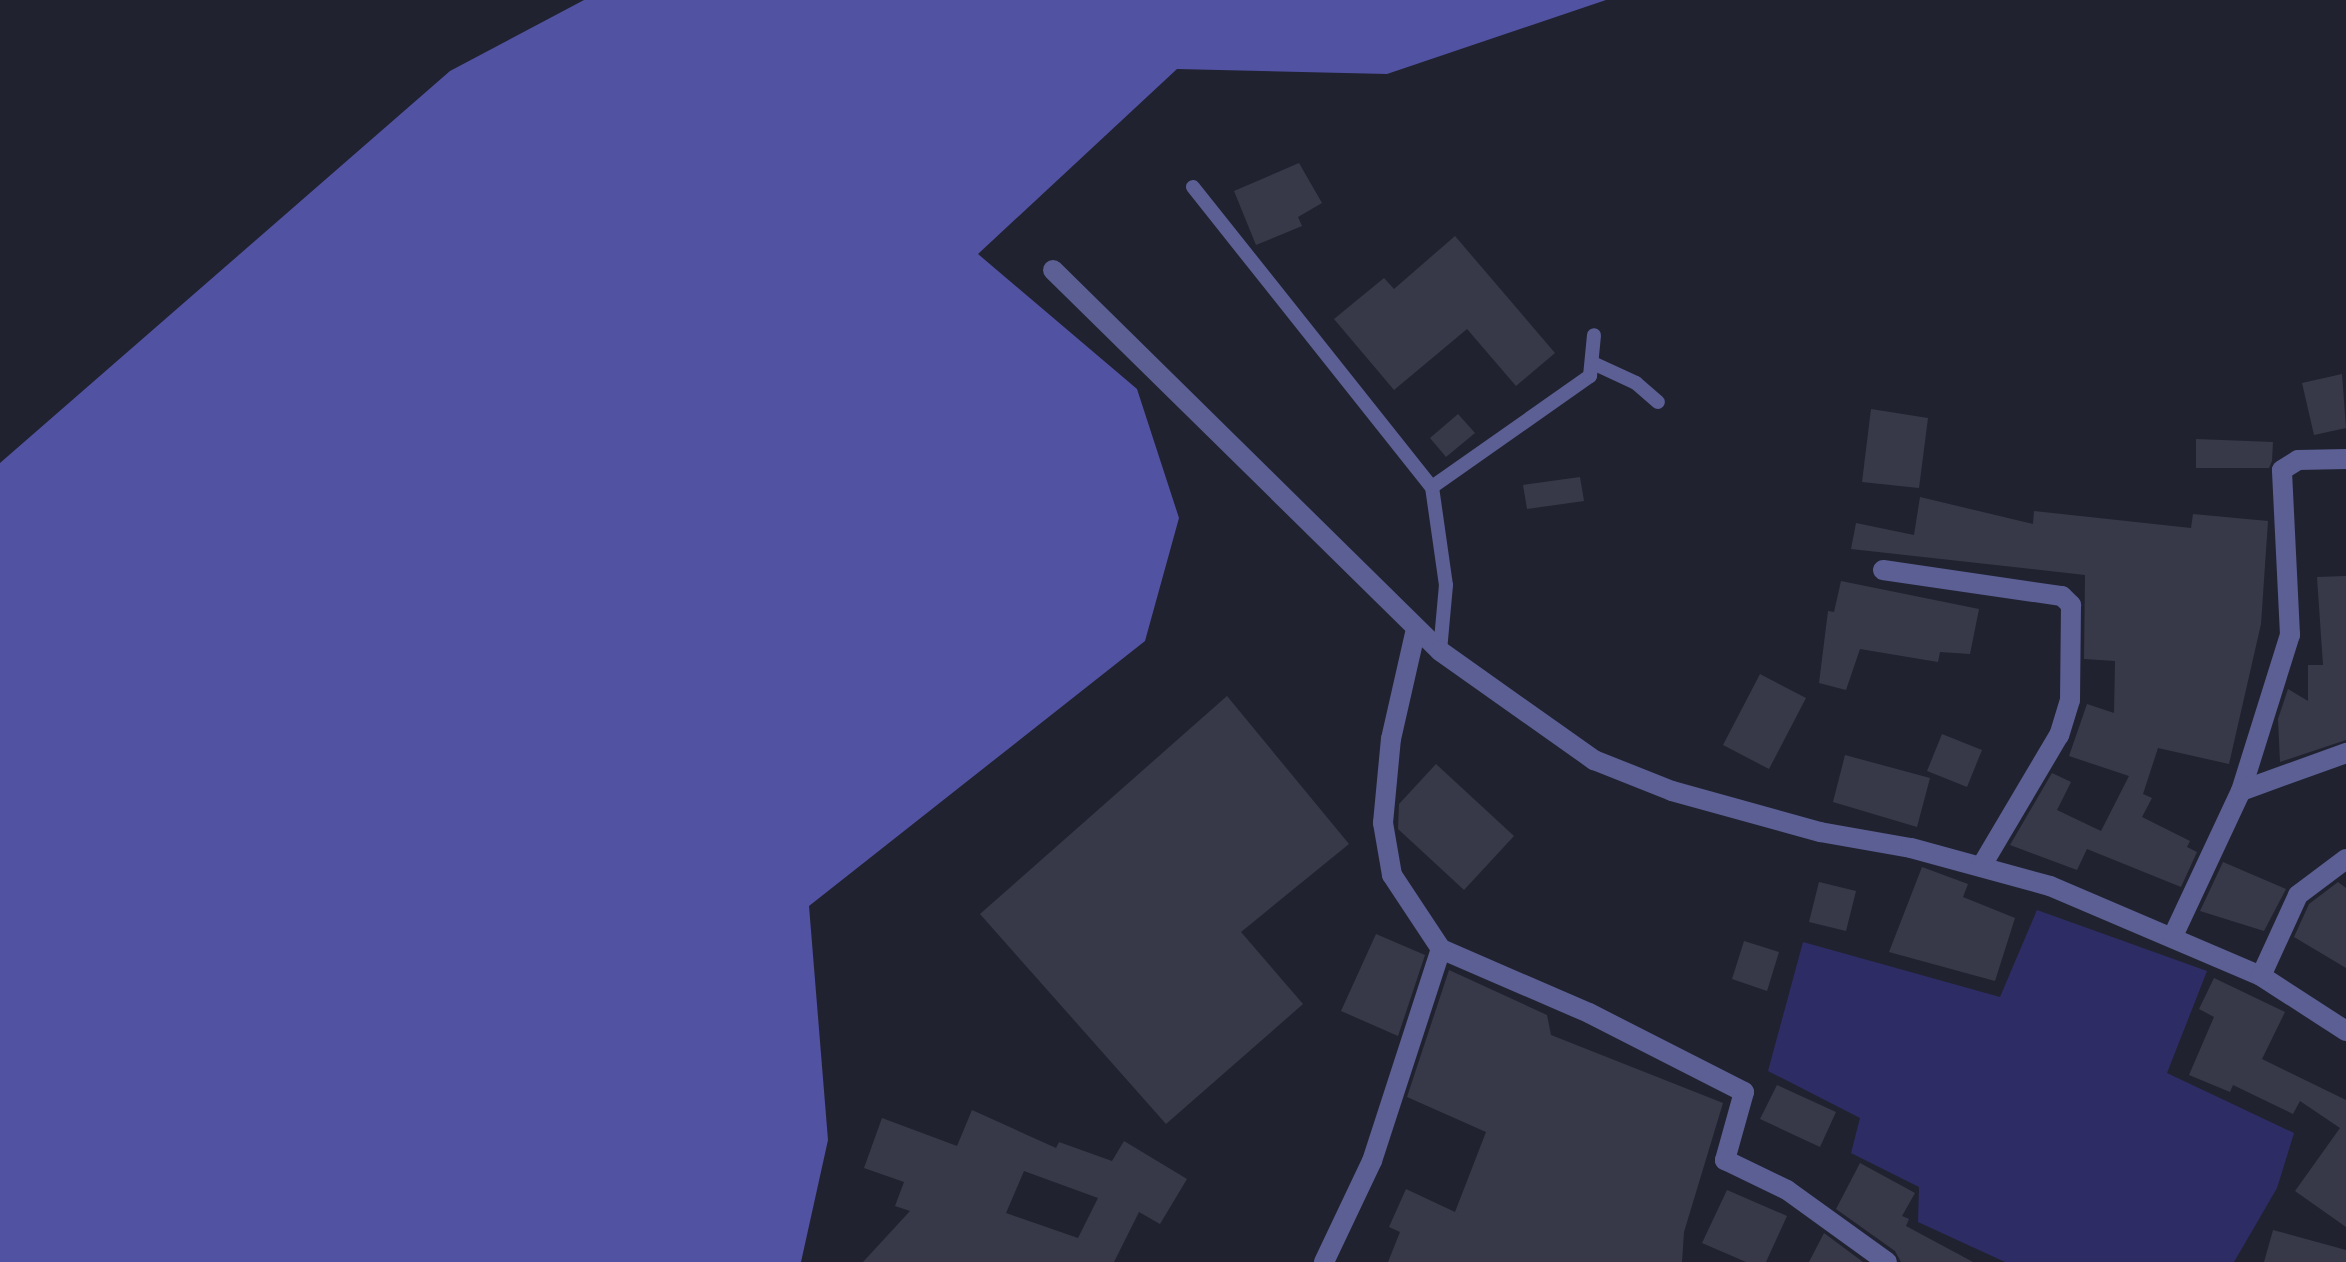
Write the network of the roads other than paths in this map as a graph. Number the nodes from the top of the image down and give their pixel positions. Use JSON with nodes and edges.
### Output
{"nodes":[{"id":1,"x":1194,"y":187,"type":"dead end"},
{"id":2,"x":1053,"y":270,"type":"dead end"},
{"id":3,"x":1594,"y":335,"type":"dead end"},
{"id":4,"x":1595,"y":364,"type":"junction"},
{"id":5,"x":1658,"y":402,"type":"dead end"},
{"id":6,"x":2346,"y":459,"type":"edge"},
{"id":7,"x":1432,"y":487,"type":"junction"},
{"id":8,"x":1884,"y":570,"type":"dead end"},
{"id":9,"x":1416,"y":629,"type":"junction"},
{"id":10,"x":1440,"y":651,"type":"junction"},
{"id":11,"x":2346,"y":753,"type":"edge"},
{"id":12,"x":2241,"y":790,"type":"junction"},
{"id":13,"x":2346,"y":859,"type":"edge"},
{"id":14,"x":1981,"y":866,"type":"junction"},
{"id":15,"x":2173,"y":936,"type":"junction"},
{"id":16,"x":1442,"y":949,"type":"junction"},
{"id":17,"x":2261,"y":976,"type":"junction"},
{"id":18,"x":2346,"y":1031,"type":"edge"},
{"id":19,"x":1324,"y":1262,"type":"edge"},
{"id":20,"x":1888,"y":1262,"type":"edge"}],
"edges":[{"from":1,"to":7,"type":"lane"},
{"from":2,"to":9,"type":"street"},
{"from":3,"to":4,"type":"lane"},
{"from":4,"to":5,"type":"lane"},
{"from":4,"to":7,"type":"lane"},
{"from":6,"to":12,"type":"street"},
{"from":7,"to":10,"type":"lane"},
{"from":8,"to":14,"type":"street"},
{"from":9,"to":10,"type":"street"},
{"from":9,"to":16,"type":"street"},
{"from":10,"to":14,"type":"street"},
{"from":11,"to":12,"type":"street"},
{"from":12,"to":15,"type":"street"},
{"from":13,"to":17,"type":"street"},
{"from":14,"to":15,"type":"street"},
{"from":15,"to":17,"type":"street"},
{"from":16,"to":19,"type":"street"},
{"from":16,"to":20,"type":"street"},
{"from":17,"to":18,"type":"street"}]}
